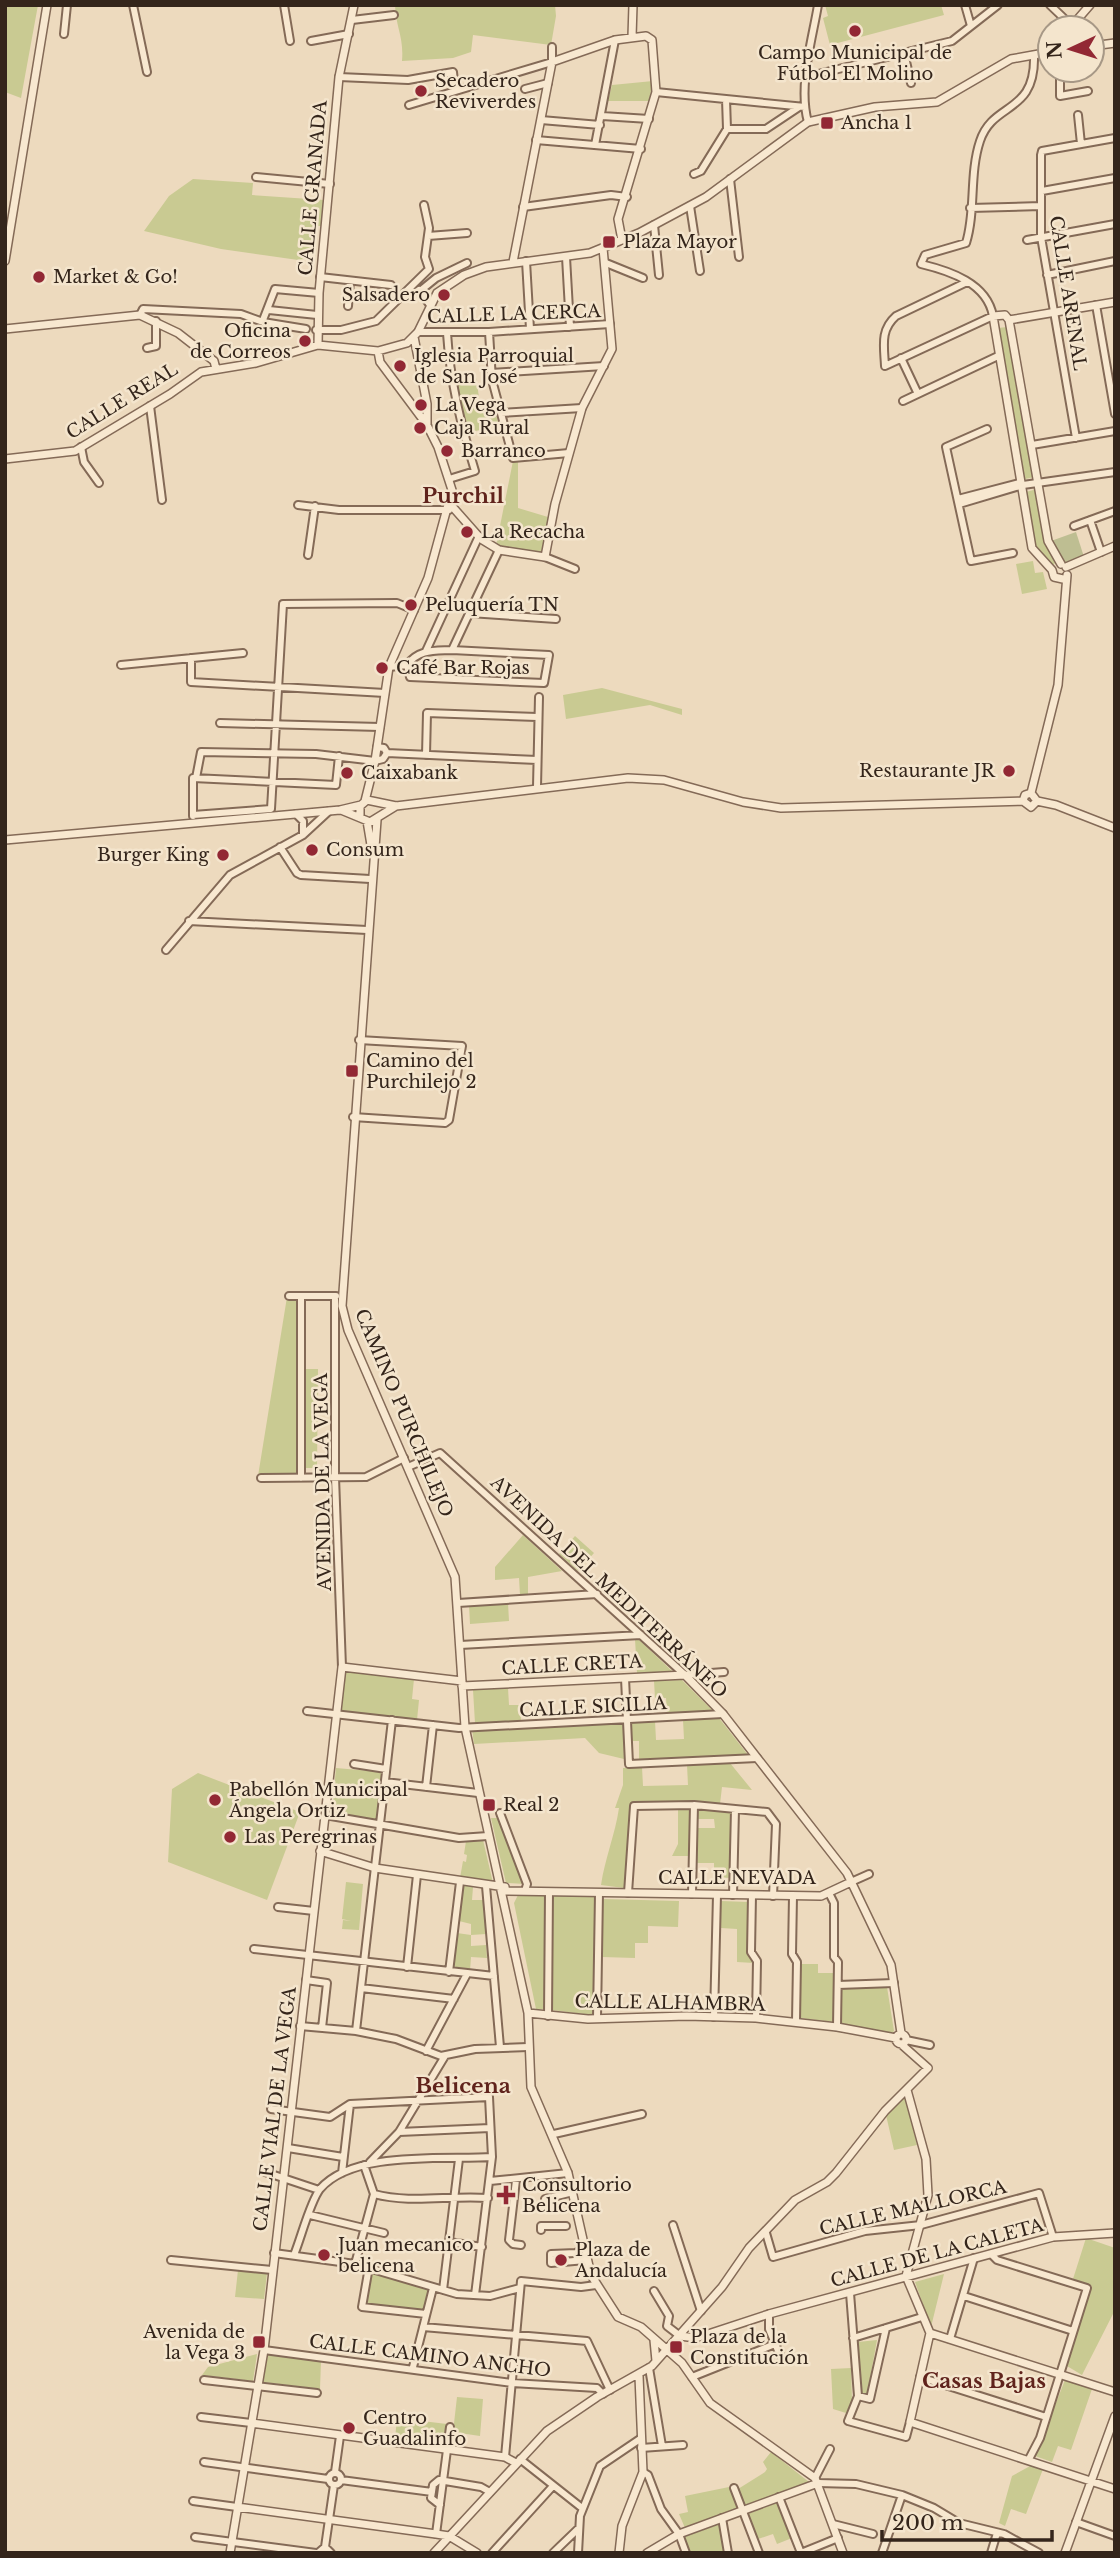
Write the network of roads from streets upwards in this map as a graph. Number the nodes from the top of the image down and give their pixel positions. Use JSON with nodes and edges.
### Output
{"nodes":[{"id":1,"x":47,"y":5,"type":"edge"},
{"id":2,"x":66,"y":5,"type":"edge"},
{"id":3,"x":133,"y":5,"type":"edge"},
{"id":4,"x":284,"y":5,"type":"edge"},
{"id":5,"x":354,"y":5,"type":"edge"},
{"id":6,"x":633,"y":5,"type":"edge"},
{"id":7,"x":818,"y":5,"type":"edge"},
{"id":8,"x":965,"y":5,"type":"edge"},
{"id":9,"x":998,"y":5,"type":"edge"},
{"id":10,"x":394,"y":15,"type":"dead end"},
{"id":11,"x":352,"y":20,"type":"junction"},
{"id":12,"x":971,"y":26,"type":"junction"},
{"id":13,"x":64,"y":34,"type":"dead end"},
{"id":14,"x":348,"y":34,"type":"junction"},
{"id":15,"x":632,"y":37,"type":"junction"},
{"id":16,"x":615,"y":40,"type":"junction"},
{"id":17,"x":290,"y":41,"type":"dead end"},
{"id":18,"x":311,"y":41,"type":"dead end"},
{"id":19,"x":552,"y":47,"type":"dead end"},
{"id":20,"x":904,"y":53,"type":"junction"},
{"id":21,"x":1034,"y":55,"type":"joint"},
{"id":22,"x":552,"y":62,"type":"junction"},
{"id":23,"x":148,"y":72,"type":"dead end"},
{"id":24,"x":339,"y":77,"type":"junction"},
{"id":25,"x":806,"y":77,"type":"junction"},
{"id":26,"x":548,"y":83,"type":"junction"},
{"id":27,"x":911,"y":83,"type":"dead end"},
{"id":28,"x":1060,"y":84,"type":"edge"},
{"id":29,"x":525,"y":89,"type":"dead end"},
{"id":30,"x":455,"y":90,"type":"junction"},
{"id":31,"x":1088,"y":91,"type":"dead end"},
{"id":32,"x":656,"y":92,"type":"junction"},
{"id":33,"x":726,"y":99,"type":"junction"},
{"id":34,"x":409,"y":105,"type":"dead end"},
{"id":35,"x":799,"y":106,"type":"junction"},
{"id":36,"x":1078,"y":115,"type":"dead end"},
{"id":37,"x":602,"y":116,"type":"junction"},
{"id":38,"x":649,"y":119,"type":"junction"},
{"id":39,"x":541,"y":120,"type":"junction"},
{"id":40,"x":808,"y":122,"type":"junction"},
{"id":41,"x":600,"y":125,"type":"junction"},
{"id":42,"x":727,"y":129,"type":"junction"},
{"id":43,"x":1115,"y":138,"type":"edge"},
{"id":44,"x":536,"y":140,"type":"junction"},
{"id":45,"x":1081,"y":144,"type":"junction"},
{"id":46,"x":596,"y":145,"type":"junction"},
{"id":47,"x":641,"y":149,"type":"junction"},
{"id":48,"x":694,"y":174,"type":"dead end"},
{"id":49,"x":256,"y":177,"type":"dead end"},
{"id":50,"x":1115,"y":178,"type":"edge"},
{"id":51,"x":730,"y":179,"type":"junction"},
{"id":52,"x":330,"y":184,"type":"junction"},
{"id":53,"x":1042,"y":191,"type":"junction"},
{"id":54,"x":626,"y":197,"type":"junction"},
{"id":55,"x":425,"y":205,"type":"dead end"},
{"id":56,"x":690,"y":206,"type":"junction"},
{"id":57,"x":1041,"y":206,"type":"junction"},
{"id":58,"x":523,"y":207,"type":"junction"},
{"id":59,"x":970,"y":208,"type":"junction"},
{"id":60,"x":1115,"y":224,"type":"edge"},
{"id":61,"x":654,"y":225,"type":"junction"},
{"id":62,"x":467,"y":233,"type":"dead end"},
{"id":63,"x":428,"y":236,"type":"junction"},
{"id":64,"x":1041,"y":237,"type":"junction"},
{"id":65,"x":622,"y":240,"type":"junction"},
{"id":66,"x":1027,"y":240,"type":"dead end"},
{"id":67,"x":603,"y":248,"type":"junction"},
{"id":68,"x":566,"y":257,"type":"junction"},
{"id":69,"x":739,"y":257,"type":"dead end"},
{"id":70,"x":5,"y":261,"type":"edge"},
{"id":71,"x":526,"y":261,"type":"junction"},
{"id":72,"x":1115,"y":261,"type":"edge"},
{"id":73,"x":513,"y":262,"type":"junction"},
{"id":74,"x":467,"y":263,"type":"dead end"},
{"id":75,"x":606,"y":263,"type":"junction"},
{"id":76,"x":700,"y":271,"type":"dead end"},
{"id":77,"x":659,"y":275,"type":"dead end"},
{"id":78,"x":1047,"y":275,"type":"junction"},
{"id":79,"x":320,"y":277,"type":"junction"},
{"id":80,"x":448,"y":278,"type":"junction"},
{"id":81,"x":643,"y":278,"type":"dead end"},
{"id":82,"x":350,"y":281,"type":"junction"},
{"id":83,"x":967,"y":282,"type":"junction"},
{"id":84,"x":414,"y":284,"type":"junction"},
{"id":85,"x":391,"y":285,"type":"dead end"},
{"id":86,"x":420,"y":291,"type":"junction"},
{"id":87,"x":319,"y":293,"type":"junction"},
{"id":88,"x":1115,"y":302,"type":"edge"},
{"id":89,"x":430,"y":305,"type":"junction"},
{"id":90,"x":1096,"y":305,"type":"junction"},
{"id":91,"x":348,"y":306,"type":"dead end"},
{"id":92,"x":269,"y":310,"type":"junction"},
{"id":93,"x":1055,"y":313,"type":"junction"},
{"id":94,"x":140,"y":315,"type":"junction"},
{"id":95,"x":317,"y":315,"type":"junction"},
{"id":96,"x":993,"y":316,"type":"junction"},
{"id":97,"x":263,"y":320,"type":"junction"},
{"id":98,"x":156,"y":321,"type":"junction"},
{"id":99,"x":1010,"y":322,"type":"junction"},
{"id":100,"x":610,"y":324,"type":"junction"},
{"id":101,"x":994,"y":326,"type":"junction"},
{"id":102,"x":570,"y":327,"type":"junction"},
{"id":103,"x":5,"y":329,"type":"edge"},
{"id":104,"x":306,"y":329,"type":"dead end"},
{"id":105,"x":530,"y":329,"type":"junction"},
{"id":106,"x":316,"y":330,"type":"junction"},
{"id":107,"x":489,"y":332,"type":"junction"},
{"id":108,"x":447,"y":333,"type":"junction"},
{"id":109,"x":416,"y":334,"type":"junction"},
{"id":110,"x":318,"y":345,"type":"junction"},
{"id":111,"x":147,"y":348,"type":"dead end"},
{"id":112,"x":378,"y":351,"type":"junction"},
{"id":113,"x":998,"y":356,"type":"junction"},
{"id":114,"x":901,"y":358,"type":"junction"},
{"id":115,"x":604,"y":366,"type":"junction"},
{"id":116,"x":216,"y":369,"type":"junction"},
{"id":117,"x":491,"y":373,"type":"junction"},
{"id":118,"x":918,"y":394,"type":"junction"},
{"id":119,"x":903,"y":401,"type":"dead end"},
{"id":120,"x":150,"y":405,"type":"junction"},
{"id":121,"x":582,"y":408,"type":"junction"},
{"id":122,"x":426,"y":409,"type":"junction"},
{"id":123,"x":418,"y":412,"type":"junction"},
{"id":124,"x":501,"y":413,"type":"junction"},
{"id":125,"x":1115,"y":414,"type":"edge"},
{"id":126,"x":427,"y":425,"type":"junction"},
{"id":127,"x":987,"y":429,"type":"dead end"},
{"id":128,"x":1115,"y":431,"type":"edge"},
{"id":129,"x":1076,"y":438,"type":"junction"},
{"id":130,"x":1032,"y":445,"type":"junction"},
{"id":131,"x":81,"y":447,"type":"junction"},
{"id":132,"x":569,"y":453,"type":"junction"},
{"id":133,"x":5,"y":459,"type":"edge"},
{"id":134,"x":1115,"y":472,"type":"edge"},
{"id":135,"x":449,"y":479,"type":"junction"},
{"id":136,"x":1039,"y":482,"type":"junction"},
{"id":137,"x":99,"y":483,"type":"dead end"},
{"id":138,"x":1023,"y":485,"type":"junction"},
{"id":139,"x":162,"y":499,"type":"dead end"},
{"id":140,"x":958,"y":502,"type":"junction"},
{"id":141,"x":298,"y":505,"type":"dead end"},
{"id":142,"x":316,"y":506,"type":"junction"},
{"id":143,"x":450,"y":507,"type":"junction"},
{"id":144,"x":1115,"y":511,"type":"edge"},
{"id":145,"x":1090,"y":520,"type":"junction"},
{"id":146,"x":1074,"y":526,"type":"dead end"},
{"id":147,"x":478,"y":536,"type":"junction"},
{"id":148,"x":1115,"y":546,"type":"edge"},
{"id":149,"x":499,"y":550,"type":"junction"},
{"id":150,"x":1101,"y":552,"type":"junction"},
{"id":151,"x":1013,"y":553,"type":"dead end"},
{"id":152,"x":308,"y":555,"type":"dead end"},
{"id":153,"x":545,"y":557,"type":"junction"},
{"id":154,"x":575,"y":569,"type":"dead end"},
{"id":155,"x":1052,"y":570,"type":"junction"},
{"id":156,"x":1065,"y":574,"type":"junction"},
{"id":157,"x":414,"y":610,"type":"junction"},
{"id":158,"x":470,"y":613,"type":"junction"},
{"id":159,"x":556,"y":619,"type":"dead end"},
{"id":160,"x":452,"y":650,"type":"junction"},
{"id":161,"x":426,"y":651,"type":"junction"},
{"id":162,"x":243,"y":653,"type":"dead end"},
{"id":163,"x":191,"y":658,"type":"junction"},
{"id":164,"x":121,"y":665,"type":"dead end"},
{"id":165,"x":407,"y":665,"type":"junction"},
{"id":166,"x":389,"y":667,"type":"junction"},
{"id":167,"x":277,"y":687,"type":"junction"},
{"id":168,"x":385,"y":693,"type":"junction"},
{"id":169,"x":539,"y":697,"type":"dead end"},
{"id":170,"x":537,"y":717,"type":"junction"},
{"id":171,"x":220,"y":723,"type":"dead end"},
{"id":172,"x":275,"y":724,"type":"junction"},
{"id":173,"x":380,"y":727,"type":"junction"},
{"id":174,"x":377,"y":747,"type":"junction"},
{"id":175,"x":274,"y":753,"type":"junction"},
{"id":176,"x":387,"y":754,"type":"junction"},
{"id":177,"x":426,"y":755,"type":"junction"},
{"id":178,"x":339,"y":756,"type":"junction"},
{"id":179,"x":537,"y":760,"type":"junction"},
{"id":180,"x":375,"y":761,"type":"junction"},
{"id":181,"x":194,"y":778,"type":"junction"},
{"id":182,"x":272,"y":779,"type":"junction"},
{"id":183,"x":370,"y":785,"type":"junction"},
{"id":184,"x":537,"y":787,"type":"junction"},
{"id":185,"x":1031,"y":793,"type":"junction"},
{"id":186,"x":1023,"y":801,"type":"junction"},
{"id":187,"x":1037,"y":801,"type":"junction"},
{"id":188,"x":376,"y":802,"type":"junction"},
{"id":189,"x":363,"y":803,"type":"junction"},
{"id":190,"x":396,"y":806,"type":"junction"},
{"id":191,"x":340,"y":810,"type":"junction"},
{"id":192,"x":330,"y":811,"type":"junction"},
{"id":193,"x":296,"y":814,"type":"junction"},
{"id":194,"x":211,"y":817,"type":"junction"},
{"id":195,"x":378,"y":817,"type":"junction"},
{"id":196,"x":194,"y":819,"type":"junction"},
{"id":197,"x":363,"y":819,"type":"junction"},
{"id":198,"x":1115,"y":828,"type":"edge"},
{"id":199,"x":303,"y":835,"type":"junction"},
{"id":200,"x":5,"y":840,"type":"edge"},
{"id":201,"x":281,"y":847,"type":"junction"},
{"id":202,"x":372,"y":860,"type":"junction"},
{"id":203,"x":370,"y":878,"type":"junction"},
{"id":204,"x":189,"y":921,"type":"junction"},
{"id":205,"x":367,"y":930,"type":"junction"},
{"id":206,"x":166,"y":950,"type":"dead end"},
{"id":207,"x":359,"y":1040,"type":"junction"},
{"id":208,"x":354,"y":1118,"type":"junction"},
{"id":209,"x":289,"y":1296,"type":"dead end"},
{"id":210,"x":301,"y":1296,"type":"junction"},
{"id":211,"x":338,"y":1296,"type":"junction"},
{"id":212,"x":339,"y":1311,"type":"junction"},
{"id":213,"x":343,"y":1332,"type":"junction"},
{"id":214,"x":404,"y":1458,"type":"junction"},
{"id":215,"x":408,"y":1467,"type":"junction"},
{"id":216,"x":335,"y":1477,"type":"junction"},
{"id":217,"x":261,"y":1478,"type":"dead end"},
{"id":218,"x":301,"y":1478,"type":"junction"},
{"id":219,"x":597,"y":1594,"type":"junction"},
{"id":220,"x":458,"y":1603,"type":"junction"},
{"id":221,"x":641,"y":1635,"type":"junction"},
{"id":222,"x":460,"y":1645,"type":"junction"},
{"id":223,"x":342,"y":1667,"type":"junction"},
{"id":224,"x":724,"y":1672,"type":"dead end"},
{"id":225,"x":685,"y":1675,"type":"junction"},
{"id":226,"x":625,"y":1678,"type":"junction"},
{"id":227,"x":462,"y":1683,"type":"junction"},
{"id":228,"x":307,"y":1711,"type":"dead end"},
{"id":229,"x":336,"y":1714,"type":"junction"},
{"id":230,"x":723,"y":1714,"type":"junction"},
{"id":231,"x":627,"y":1719,"type":"junction"},
{"id":232,"x":392,"y":1720,"type":"junction"},
{"id":233,"x":433,"y":1724,"type":"junction"},
{"id":234,"x":465,"y":1727,"type":"junction"},
{"id":235,"x":757,"y":1758,"type":"junction"},
{"id":236,"x":354,"y":1764,"type":"dead end"},
{"id":237,"x":386,"y":1769,"type":"junction"},
{"id":238,"x":385,"y":1782,"type":"junction"},
{"id":239,"x":426,"y":1787,"type":"junction"},
{"id":240,"x":478,"y":1793,"type":"junction"},
{"id":241,"x":694,"y":1805,"type":"junction"},
{"id":242,"x":735,"y":1809,"type":"junction"},
{"id":243,"x":500,"y":1813,"type":"dead end"},
{"id":244,"x":325,"y":1815,"type":"junction"},
{"id":245,"x":380,"y":1825,"type":"junction"},
{"id":246,"x":488,"y":1836,"type":"junction"},
{"id":247,"x":320,"y":1850,"type":"junction"},
{"id":248,"x":375,"y":1868,"type":"junction"},
{"id":249,"x":870,"y":1874,"type":"dead end"},
{"id":250,"x":417,"y":1875,"type":"junction"},
{"id":251,"x":460,"y":1882,"type":"junction"},
{"id":252,"x":851,"y":1882,"type":"junction"},
{"id":253,"x":486,"y":1886,"type":"junction"},
{"id":254,"x":500,"y":1887,"type":"junction"},
{"id":255,"x":525,"y":1889,"type":"junction"},
{"id":256,"x":562,"y":1890,"type":"junction"},
{"id":257,"x":550,"y":1892,"type":"junction"},
{"id":258,"x":599,"y":1893,"type":"junction"},
{"id":259,"x":628,"y":1893,"type":"junction"},
{"id":260,"x":829,"y":1893,"type":"junction"},
{"id":261,"x":692,"y":1894,"type":"junction"},
{"id":262,"x":717,"y":1895,"type":"junction"},
{"id":263,"x":733,"y":1895,"type":"junction"},
{"id":264,"x":752,"y":1895,"type":"junction"},
{"id":265,"x":774,"y":1896,"type":"junction"},
{"id":266,"x":793,"y":1896,"type":"junction"},
{"id":267,"x":278,"y":1907,"type":"dead end"},
{"id":268,"x":314,"y":1911,"type":"junction"},
{"id":269,"x":254,"y":1949,"type":"dead end"},
{"id":270,"x":308,"y":1956,"type":"junction"},
{"id":271,"x":364,"y":1962,"type":"junction"},
{"id":272,"x":407,"y":1967,"type":"junction"},
{"id":273,"x":449,"y":1972,"type":"junction"},
{"id":274,"x":467,"y":1974,"type":"junction"},
{"id":275,"x":494,"y":1976,"type":"junction"},
{"id":276,"x":306,"y":1980,"type":"junction"},
{"id":277,"x":894,"y":1983,"type":"junction"},
{"id":278,"x":838,"y":1985,"type":"junction"},
{"id":279,"x":361,"y":1988,"type":"junction"},
{"id":280,"x":454,"y":1999,"type":"junction"},
{"id":281,"x":527,"y":2013,"type":"junction"},
{"id":282,"x":548,"y":2016,"type":"junction"},
{"id":283,"x":714,"y":2017,"type":"junction"},
{"id":284,"x":597,"y":2018,"type":"junction"},
{"id":285,"x":756,"y":2018,"type":"junction"},
{"id":286,"x":796,"y":2021,"type":"junction"},
{"id":287,"x":300,"y":2026,"type":"junction"},
{"id":288,"x":837,"y":2027,"type":"junction"},
{"id":289,"x":322,"y":2028,"type":"junction"},
{"id":290,"x":356,"y":2031,"type":"junction"},
{"id":291,"x":901,"y":2039,"type":"junction"},
{"id":292,"x":930,"y":2045,"type":"dead end"},
{"id":293,"x":500,"y":2047,"type":"junction"},
{"id":294,"x":528,"y":2047,"type":"junction"},
{"id":295,"x":426,"y":2051,"type":"junction"},
{"id":296,"x":445,"y":2056,"type":"junction"},
{"id":297,"x":907,"y":2090,"type":"junction"},
{"id":298,"x":419,"y":2100,"type":"junction"},
{"id":299,"x":350,"y":2104,"type":"junction"},
{"id":300,"x":271,"y":2109,"type":"dead end"},
{"id":301,"x":291,"y":2112,"type":"junction"},
{"id":302,"x":642,"y":2114,"type":"dead end"},
{"id":303,"x":490,"y":2128,"type":"junction"},
{"id":304,"x":399,"y":2132,"type":"junction"},
{"id":305,"x":554,"y":2134,"type":"junction"},
{"id":306,"x":288,"y":2148,"type":"junction"},
{"id":307,"x":492,"y":2157,"type":"junction"},
{"id":308,"x":459,"y":2159,"type":"junction"},
{"id":309,"x":343,"y":2160,"type":"junction"},
{"id":310,"x":367,"y":2164,"type":"junction"},
{"id":311,"x":265,"y":2172,"type":"dead end"},
{"id":312,"x":342,"y":2173,"type":"junction"},
{"id":313,"x":568,"y":2173,"type":"junction"},
{"id":314,"x":284,"y":2176,"type":"junction"},
{"id":315,"x":516,"y":2180,"type":"junction"},
{"id":316,"x":490,"y":2181,"type":"junction"},
{"id":317,"x":319,"y":2190,"type":"junction"},
{"id":318,"x":573,"y":2192,"type":"junction"},
{"id":319,"x":374,"y":2194,"type":"junction"},
{"id":320,"x":455,"y":2195,"type":"junction"},
{"id":321,"x":488,"y":2198,"type":"junction"},
{"id":322,"x":545,"y":2199,"type":"dead end"},
{"id":323,"x":310,"y":2215,"type":"junction"},
{"id":324,"x":673,"y":2225,"type":"dead end"},
{"id":325,"x":921,"y":2225,"type":"junction"},
{"id":326,"x":572,"y":2226,"type":"junction"},
{"id":327,"x":365,"y":2228,"type":"junction"},
{"id":328,"x":541,"y":2230,"type":"dead end"},
{"id":329,"x":384,"y":2233,"type":"dead end"},
{"id":330,"x":766,"y":2233,"type":"junction"},
{"id":331,"x":1115,"y":2233,"type":"edge"},
{"id":332,"x":1053,"y":2237,"type":"junction"},
{"id":333,"x":449,"y":2242,"type":"junction"},
{"id":334,"x":521,"y":2245,"type":"dead end"},
{"id":335,"x":482,"y":2247,"type":"junction"},
{"id":336,"x":582,"y":2249,"type":"junction"},
{"id":337,"x":274,"y":2253,"type":"junction"},
{"id":338,"x":991,"y":2254,"type":"junction"},
{"id":339,"x":294,"y":2255,"type":"junction"},
{"id":340,"x":974,"y":2258,"type":"junction"},
{"id":341,"x":171,"y":2260,"type":"dead end"},
{"id":342,"x":586,"y":2260,"type":"junction"},
{"id":343,"x":355,"y":2264,"type":"junction"},
{"id":344,"x":369,"y":2267,"type":"junction"},
{"id":345,"x":272,"y":2270,"type":"junction"},
{"id":346,"x":906,"y":2276,"type":"junction"},
{"id":347,"x":520,"y":2284,"type":"junction"},
{"id":348,"x":596,"y":2285,"type":"junction"},
{"id":349,"x":433,"y":2288,"type":"junction"},
{"id":350,"x":443,"y":2290,"type":"junction"},
{"id":351,"x":654,"y":2291,"type":"dead end"},
{"id":352,"x":850,"y":2293,"type":"junction"},
{"id":353,"x":475,"y":2295,"type":"junction"},
{"id":354,"x":964,"y":2296,"type":"junction"},
{"id":355,"x":701,"y":2311,"type":"junction"},
{"id":356,"x":426,"y":2314,"type":"junction"},
{"id":357,"x":769,"y":2314,"type":"junction"},
{"id":358,"x":922,"y":2318,"type":"junction"},
{"id":359,"x":423,"y":2327,"type":"junction"},
{"id":360,"x":886,"y":2328,"type":"junction"},
{"id":361,"x":1073,"y":2331,"type":"junction"},
{"id":362,"x":930,"y":2333,"type":"junction"},
{"id":363,"x":516,"y":2336,"type":"junction"},
{"id":364,"x":680,"y":2336,"type":"junction"},
{"id":365,"x":853,"y":2337,"type":"junction"},
{"id":366,"x":950,"y":2339,"type":"junction"},
{"id":367,"x":654,"y":2340,"type":"junction"},
{"id":368,"x":775,"y":2344,"type":"junction"},
{"id":369,"x":264,"y":2350,"type":"junction"},
{"id":370,"x":666,"y":2350,"type":"junction"},
{"id":371,"x":782,"y":2360,"type":"dead end"},
{"id":372,"x":656,"y":2361,"type":"junction"},
{"id":373,"x":413,"y":2367,"type":"junction"},
{"id":374,"x":649,"y":2368,"type":"junction"},
{"id":375,"x":1060,"y":2373,"type":"junction"},
{"id":376,"x":639,"y":2375,"type":"junction"},
{"id":377,"x":692,"y":2377,"type":"junction"},
{"id":378,"x":920,"y":2377,"type":"junction"},
{"id":379,"x":204,"y":2380,"type":"dead end"},
{"id":380,"x":512,"y":2383,"type":"junction"},
{"id":381,"x":258,"y":2386,"type":"junction"},
{"id":382,"x":1115,"y":2392,"type":"edge"},
{"id":383,"x":317,"y":2393,"type":"dead end"},
{"id":384,"x":604,"y":2394,"type":"junction"},
{"id":385,"x":858,"y":2396,"type":"junction"},
{"id":386,"x":1115,"y":2416,"type":"edge"},
{"id":387,"x":201,"y":2417,"type":"dead end"},
{"id":388,"x":1046,"y":2417,"type":"junction"},
{"id":389,"x":910,"y":2422,"type":"junction"},
{"id":390,"x":251,"y":2423,"type":"junction"},
{"id":391,"x":450,"y":2427,"type":"dead end"},
{"id":392,"x":340,"y":2436,"type":"junction"},
{"id":393,"x":640,"y":2439,"type":"junction"},
{"id":394,"x":1111,"y":2439,"type":"edge"},
{"id":395,"x":683,"y":2445,"type":"dead end"},
{"id":396,"x":662,"y":2446,"type":"junction"},
{"id":397,"x":641,"y":2448,"type":"junction"},
{"id":398,"x":830,"y":2449,"type":"dead end"},
{"id":399,"x":447,"y":2450,"type":"junction"},
{"id":400,"x":505,"y":2457,"type":"junction"},
{"id":401,"x":1029,"y":2459,"type":"junction"},
{"id":402,"x":518,"y":2461,"type":"junction"},
{"id":403,"x":204,"y":2462,"type":"dead end"},
{"id":404,"x":244,"y":2468,"type":"junction"},
{"id":405,"x":335,"y":2472,"type":"junction"},
{"id":406,"x":643,"y":2472,"type":"junction"},
{"id":407,"x":328,"y":2479,"type":"junction"},
{"id":408,"x":341,"y":2480,"type":"junction"},
{"id":409,"x":816,"y":2480,"type":"junction"},
{"id":410,"x":1091,"y":2480,"type":"junction"},
{"id":411,"x":443,"y":2481,"type":"junction"},
{"id":412,"x":334,"y":2485,"type":"junction"},
{"id":413,"x":553,"y":2486,"type":"junction"},
{"id":414,"x":734,"y":2488,"type":"dead end"},
{"id":415,"x":1115,"y":2489,"type":"edge"},
{"id":416,"x":432,"y":2492,"type":"junction"},
{"id":417,"x":490,"y":2492,"type":"junction"},
{"id":418,"x":902,"y":2495,"type":"junction"},
{"id":419,"x":779,"y":2497,"type":"junction"},
{"id":420,"x":193,"y":2501,"type":"dead end"},
{"id":421,"x":440,"y":2505,"type":"junction"},
{"id":422,"x":237,"y":2507,"type":"junction"},
{"id":423,"x":582,"y":2508,"type":"junction"},
{"id":424,"x":743,"y":2510,"type":"junction"},
{"id":425,"x":722,"y":2518,"type":"junction"},
{"id":426,"x":329,"y":2519,"type":"junction"},
{"id":427,"x":1076,"y":2522,"type":"junction"},
{"id":428,"x":833,"y":2524,"type":"junction"},
{"id":429,"x":579,"y":2528,"type":"junction"},
{"id":430,"x":436,"y":2533,"type":"junction"},
{"id":431,"x":997,"y":2533,"type":"junction"},
{"id":432,"x":679,"y":2534,"type":"junction"},
{"id":433,"x":873,"y":2534,"type":"dead end"},
{"id":434,"x":449,"y":2536,"type":"junction"},
{"id":435,"x":1115,"y":2536,"type":"edge"},
{"id":436,"x":195,"y":2537,"type":"dead end"},
{"id":437,"x":838,"y":2538,"type":"junction"},
{"id":438,"x":232,"y":2541,"type":"junction"},
{"id":439,"x":325,"y":2547,"type":"junction"},
{"id":440,"x":230,"y":2553,"type":"edge"},
{"id":441,"x":317,"y":2553,"type":"edge"},
{"id":442,"x":331,"y":2553,"type":"edge"},
{"id":443,"x":434,"y":2553,"type":"edge"},
{"id":444,"x":477,"y":2553,"type":"edge"},
{"id":445,"x":492,"y":2553,"type":"edge"},
{"id":446,"x":553,"y":2553,"type":"edge"},
{"id":447,"x":578,"y":2553,"type":"edge"},
{"id":448,"x":619,"y":2553,"type":"edge"},
{"id":449,"x":647,"y":2553,"type":"edge"},
{"id":450,"x":686,"y":2553,"type":"edge"},
{"id":451,"x":728,"y":2553,"type":"edge"},
{"id":452,"x":759,"y":2553,"type":"edge"},
{"id":453,"x":801,"y":2553,"type":"edge"},
{"id":454,"x":843,"y":2553,"type":"edge"},
{"id":455,"x":882,"y":2553,"type":"edge"},
{"id":456,"x":991,"y":2553,"type":"edge"},
{"id":457,"x":1039,"y":2553,"type":"edge"},
{"id":458,"x":1065,"y":2553,"type":"edge"}],
"edges":[{"from":1,"to":70,"type":"street"},
{"from":2,"to":13,"type":"street"},
{"from":3,"to":23,"type":"street"},
{"from":4,"to":17,"type":"street"},
{"from":5,"to":11,"type":"street","name":"CALLE GRANADA"},
{"from":6,"to":15,"type":"street"},
{"from":7,"to":25,"type":"street"},
{"from":8,"to":12,"type":"street"},
{"from":9,"to":12,"type":"street"},
{"from":10,"to":11,"type":"street"},
{"from":11,"to":14,"type":"street","name":"CALLE GRANADA"},
{"from":12,"to":20,"type":"street"},
{"from":14,"to":18,"type":"street"},
{"from":14,"to":24,"type":"street","name":"CALLE GRANADA"},
{"from":15,"to":16,"type":"street"},
{"from":15,"to":32,"type":"street"},
{"from":16,"to":22,"type":"street"},
{"from":16,"to":37,"type":"street"},
{"from":19,"to":22,"type":"street"},
{"from":20,"to":25,"type":"street"},
{"from":20,"to":27,"type":"street"},
{"from":21,"to":40,"type":"street"},
{"from":21,"to":59,"type":"street"},
{"from":22,"to":26,"type":"street"},
{"from":22,"to":30,"type":"street"},
{"from":24,"to":30,"type":"street"},
{"from":24,"to":52,"type":"street","name":"CALLE GRANADA"},
{"from":25,"to":35,"type":"street"},
{"from":26,"to":29,"type":"street"},
{"from":26,"to":39,"type":"street"},
{"from":28,"to":31,"type":"street"},
{"from":30,"to":34,"type":"street"},
{"from":32,"to":33,"type":"street"},
{"from":32,"to":38,"type":"street"},
{"from":33,"to":35,"type":"street"},
{"from":33,"to":42,"type":"street"},
{"from":35,"to":40,"type":"street"},
{"from":35,"to":42,"type":"street"},
{"from":36,"to":45,"type":"street"},
{"from":37,"to":38,"type":"street"},
{"from":37,"to":41,"type":"street"},
{"from":38,"to":47,"type":"street"},
{"from":39,"to":41,"type":"street"},
{"from":39,"to":44,"type":"street"},
{"from":40,"to":51,"type":"street"},
{"from":41,"to":46,"type":"street"},
{"from":42,"to":48,"type":"street"},
{"from":43,"to":45,"type":"street"},
{"from":44,"to":46,"type":"street"},
{"from":44,"to":58,"type":"street"},
{"from":45,"to":53,"type":"street","name":"CALLE ARENAL"},
{"from":46,"to":47,"type":"street"},
{"from":47,"to":54,"type":"street"},
{"from":49,"to":52,"type":"street"},
{"from":50,"to":53,"type":"street"},
{"from":51,"to":56,"type":"street"},
{"from":51,"to":69,"type":"street"},
{"from":52,"to":79,"type":"street","name":"CALLE GRANADA"},
{"from":53,"to":57,"type":"street","name":"CALLE ARENAL"},
{"from":54,"to":58,"type":"street"},
{"from":54,"to":65,"type":"street"},
{"from":55,"to":63,"type":"street"},
{"from":56,"to":61,"type":"street"},
{"from":56,"to":76,"type":"street"},
{"from":57,"to":59,"type":"street"},
{"from":57,"to":64,"type":"street","name":"CALLE ARENAL"},
{"from":58,"to":73,"type":"street"},
{"from":59,"to":83,"type":"street"},
{"from":60,"to":64,"type":"street"},
{"from":61,"to":65,"type":"street"},
{"from":61,"to":77,"type":"street"},
{"from":62,"to":63,"type":"street"},
{"from":63,"to":84,"type":"street"},
{"from":64,"to":66,"type":"street"},
{"from":64,"to":78,"type":"street","name":"CALLE ARENAL"},
{"from":65,"to":67,"type":"street"},
{"from":67,"to":68,"type":"street"},
{"from":67,"to":75,"type":"street"},
{"from":68,"to":71,"type":"street"},
{"from":68,"to":102,"type":"street"},
{"from":71,"to":73,"type":"street"},
{"from":71,"to":105,"type":"street"},
{"from":72,"to":78,"type":"street"},
{"from":73,"to":80,"type":"street"},
{"from":74,"to":80,"type":"street"},
{"from":75,"to":81,"type":"street"},
{"from":75,"to":100,"type":"street"},
{"from":78,"to":93,"type":"street","name":"CALLE ARENAL"},
{"from":79,"to":82,"type":"street"},
{"from":79,"to":87,"type":"street","name":"CALLE GRANADA"},
{"from":80,"to":86,"type":"street"},
{"from":80,"to":89,"type":"street"},
{"from":82,"to":85,"type":"street"},
{"from":82,"to":91,"type":"street"},
{"from":83,"to":96,"type":"street"},
{"from":83,"to":114,"type":"street"},
{"from":84,"to":86,"type":"street"},
{"from":84,"to":106,"type":"street"},
{"from":86,"to":89,"type":"street"},
{"from":87,"to":92,"type":"street"},
{"from":87,"to":95,"type":"street","name":"CALLE GRANADA"},
{"from":88,"to":90,"type":"street"},
{"from":89,"to":109,"type":"street"},
{"from":90,"to":93,"type":"street"},
{"from":90,"to":125,"type":"street"},
{"from":92,"to":95,"type":"street"},
{"from":92,"to":97,"type":"street"},
{"from":93,"to":99,"type":"street"},
{"from":93,"to":129,"type":"street","name":"CALLE ARENAL"},
{"from":94,"to":97,"type":"street"},
{"from":94,"to":98,"type":"street"},
{"from":94,"to":103,"type":"street"},
{"from":95,"to":106,"type":"street","name":"CALLE GRANADA"},
{"from":96,"to":99,"type":"street"},
{"from":96,"to":101,"type":"street"},
{"from":96,"to":114,"type":"street"},
{"from":97,"to":104,"type":"street"},
{"from":98,"to":111,"type":"street"},
{"from":98,"to":116,"type":"street"},
{"from":99,"to":101,"type":"street"},
{"from":99,"to":130,"type":"street"},
{"from":100,"to":102,"type":"street","name":"CALLE LA CERCA"},
{"from":100,"to":115,"type":"street"},
{"from":101,"to":113,"type":"street"},
{"from":102,"to":105,"type":"street","name":"CALLE LA CERCA"},
{"from":105,"to":107,"type":"street","name":"CALLE LA CERCA"},
{"from":106,"to":110,"type":"street","name":"CALLE GRANADA"},
{"from":107,"to":108,"type":"street","name":"CALLE LA CERCA"},
{"from":107,"to":117,"type":"street"},
{"from":108,"to":109,"type":"street","name":"CALLE LA CERCA"},
{"from":108,"to":135,"type":"street"},
{"from":109,"to":112,"type":"street"},
{"from":109,"to":122,"type":"street"},
{"from":110,"to":112,"type":"street","name":"CALLE REAL"},
{"from":110,"to":116,"type":"street","name":"CALLE REAL"},
{"from":112,"to":123,"type":"street"},
{"from":113,"to":118,"type":"street"},
{"from":113,"to":138,"type":"street"},
{"from":114,"to":118,"type":"street"},
{"from":115,"to":117,"type":"street"},
{"from":115,"to":121,"type":"street"},
{"from":116,"to":120,"type":"street","name":"CALLE REAL"},
{"from":117,"to":124,"type":"street"},
{"from":118,"to":119,"type":"street"},
{"from":120,"to":131,"type":"street","name":"CALLE REAL"},
{"from":120,"to":139,"type":"street"},
{"from":121,"to":124,"type":"street"},
{"from":121,"to":132,"type":"street"},
{"from":122,"to":123,"type":"street"},
{"from":122,"to":126,"type":"street"},
{"from":123,"to":126,"type":"street"},
{"from":124,"to":132,"type":"street"},
{"from":126,"to":135,"type":"street","name":"CAMINO PURCHILEJO"},
{"from":127,"to":140,"type":"street"},
{"from":128,"to":129,"type":"street"},
{"from":129,"to":130,"type":"street"},
{"from":130,"to":136,"type":"street"},
{"from":131,"to":133,"type":"street","name":"CALLE REAL"},
{"from":131,"to":137,"type":"street"},
{"from":132,"to":153,"type":"street"},
{"from":134,"to":136,"type":"street"},
{"from":135,"to":143,"type":"street","name":"CAMINO PURCHILEJO"},
{"from":136,"to":138,"type":"street"},
{"from":136,"to":156,"type":"street"},
{"from":138,"to":140,"type":"street"},
{"from":138,"to":155,"type":"street"},
{"from":140,"to":151,"type":"street"},
{"from":141,"to":142,"type":"street"},
{"from":142,"to":143,"type":"street"},
{"from":142,"to":152,"type":"street"},
{"from":143,"to":147,"type":"street"},
{"from":143,"to":157,"type":"street","name":"CAMINO PURCHILEJO"},
{"from":144,"to":145,"type":"street"},
{"from":145,"to":146,"type":"street"},
{"from":145,"to":150,"type":"street"},
{"from":147,"to":149,"type":"street"},
{"from":147,"to":161,"type":"street"},
{"from":148,"to":150,"type":"street"},
{"from":149,"to":153,"type":"street"},
{"from":149,"to":158,"type":"street"},
{"from":150,"to":156,"type":"street"},
{"from":153,"to":154,"type":"street"},
{"from":155,"to":156,"type":"street"},
{"from":155,"to":156,"type":"street"},
{"from":156,"to":185,"type":"street"},
{"from":157,"to":166,"type":"street","name":"CAMINO PURCHILEJO"},
{"from":157,"to":167,"type":"street"},
{"from":158,"to":159,"type":"street"},
{"from":158,"to":160,"type":"street"},
{"from":160,"to":161,"type":"street"},
{"from":160,"to":165,"type":"street"},
{"from":161,"to":165,"type":"street"},
{"from":162,"to":163,"type":"street"},
{"from":163,"to":164,"type":"street"},
{"from":163,"to":167,"type":"street"},
{"from":165,"to":166,"type":"street"},
{"from":166,"to":168,"type":"street","name":"CAMINO PURCHILEJO"},
{"from":167,"to":168,"type":"street"},
{"from":167,"to":172,"type":"street"},
{"from":168,"to":173,"type":"street","name":"CAMINO PURCHILEJO"},
{"from":169,"to":170,"type":"street"},
{"from":170,"to":177,"type":"street"},
{"from":170,"to":179,"type":"street"},
{"from":171,"to":172,"type":"street"},
{"from":172,"to":173,"type":"street"},
{"from":172,"to":175,"type":"street"},
{"from":173,"to":174,"type":"street","name":"CAMINO PURCHILEJO"},
{"from":174,"to":176,"type":"street"},
{"from":174,"to":180,"type":"street","name":"CAMINO PURCHILEJO"},
{"from":175,"to":178,"type":"street"},
{"from":175,"to":181,"type":"street"},
{"from":175,"to":182,"type":"street"},
{"from":176,"to":177,"type":"street"},
{"from":176,"to":180,"type":"street"},
{"from":177,"to":179,"type":"street"},
{"from":178,"to":180,"type":"street"},
{"from":178,"to":182,"type":"street"},
{"from":179,"to":184,"type":"street"},
{"from":180,"to":183,"type":"street","name":"CAMINO PURCHILEJO"},
{"from":181,"to":182,"type":"street"},
{"from":181,"to":196,"type":"street"},
{"from":182,"to":194,"type":"street"},
{"from":183,"to":188,"type":"street","name":"CAMINO PURCHILEJO"},
{"from":183,"to":189,"type":"street","name":"CAMINO PURCHILEJO"},
{"from":184,"to":186,"type":"street"},
{"from":184,"to":190,"type":"street"},
{"from":185,"to":186,"type":"street"},
{"from":185,"to":187,"type":"street"},
{"from":186,"to":187,"type":"street"},
{"from":187,"to":198,"type":"street"},
{"from":188,"to":189,"type":"street"},
{"from":188,"to":190,"type":"street"},
{"from":188,"to":195,"type":"street","name":"CAMINO PURCHILEJO"},
{"from":189,"to":191,"type":"street"},
{"from":189,"to":197,"type":"street","name":"CAMINO PURCHILEJO"},
{"from":190,"to":195,"type":"street"},
{"from":191,"to":192,"type":"street"},
{"from":191,"to":197,"type":"street"},
{"from":192,"to":193,"type":"street"},
{"from":192,"to":199,"type":"street"},
{"from":193,"to":194,"type":"street"},
{"from":193,"to":199,"type":"street"},
{"from":194,"to":196,"type":"street"},
{"from":195,"to":197,"type":"street"},
{"from":195,"to":202,"type":"street","name":"CAMINO PURCHILEJO"},
{"from":196,"to":200,"type":"street"},
{"from":197,"to":202,"type":"street","name":"CAMINO PURCHILEJO"},
{"from":199,"to":201,"type":"street"},
{"from":201,"to":203,"type":"street"},
{"from":201,"to":204,"type":"street"},
{"from":202,"to":203,"type":"street","name":"CAMINO PURCHILEJO"},
{"from":203,"to":205,"type":"street","name":"CAMINO PURCHILEJO"},
{"from":204,"to":205,"type":"street"},
{"from":204,"to":206,"type":"street"},
{"from":205,"to":207,"type":"street","name":"CAMINO PURCHILEJO"},
{"from":207,"to":208,"type":"street","name":"CAMINO PURCHILEJO"},
{"from":207,"to":208,"type":"street"},
{"from":208,"to":211,"type":"street","name":"CAMINO PURCHILEJO"},
{"from":209,"to":210,"type":"street"},
{"from":210,"to":211,"type":"street"},
{"from":210,"to":218,"type":"street"},
{"from":211,"to":212,"type":"street","name":"CAMINO PURCHILEJO"},
{"from":212,"to":213,"type":"street","name":"CAMINO PURCHILEJO"},
{"from":212,"to":213,"type":"street","name":"AVENIDA DE LA VEGA"},
{"from":213,"to":214,"type":"street","name":"CAMINO PURCHILEJO"},
{"from":213,"to":216,"type":"street","name":"AVENIDA DE LA VEGA"},
{"from":214,"to":215,"type":"street","name":"CAMINO PURCHILEJO"},
{"from":214,"to":216,"type":"street"},
{"from":215,"to":219,"type":"street","name":"AVENIDA DEL MEDITERRÁNEO"},
{"from":215,"to":220,"type":"street","name":"CAMINO PURCHILEJO"},
{"from":216,"to":218,"type":"street"},
{"from":216,"to":223,"type":"street","name":"AVENIDA DE LA VEGA"},
{"from":217,"to":218,"type":"street"},
{"from":219,"to":220,"type":"street"},
{"from":219,"to":221,"type":"street","name":"AVENIDA DEL MEDITERRÁNEO"},
{"from":220,"to":222,"type":"street","name":"CAMINO PURCHILEJO"},
{"from":221,"to":222,"type":"street"},
{"from":221,"to":225,"type":"street","name":"AVENIDA DEL MEDITERRÁNEO"},
{"from":222,"to":227,"type":"street","name":"CAMINO PURCHILEJO"},
{"from":223,"to":227,"type":"street","name":"CALLE CRETA"},
{"from":223,"to":229,"type":"street","name":"CALLE VIAL DE LA VEGA"},
{"from":224,"to":225,"type":"street","name":"CALLE CRETA"},
{"from":225,"to":226,"type":"street","name":"CALLE CRETA"},
{"from":225,"to":230,"type":"street","name":"AVENIDA DEL MEDITERRÁNEO"},
{"from":226,"to":227,"type":"street","name":"CALLE CRETA"},
{"from":226,"to":231,"type":"street"},
{"from":227,"to":234,"type":"street","name":"CAMINO PURCHILEJO"},
{"from":228,"to":229,"type":"street","name":"CALLE SICILIA"},
{"from":229,"to":232,"type":"street","name":"CALLE SICILIA"},
{"from":229,"to":244,"type":"street","name":"CALLE VIAL DE LA VEGA"},
{"from":230,"to":231,"type":"street","name":"CALLE SICILIA"},
{"from":230,"to":235,"type":"street","name":"AVENIDA DEL MEDITERRÁNEO"},
{"from":231,"to":234,"type":"street","name":"CALLE SICILIA"},
{"from":231,"to":235,"type":"street"},
{"from":232,"to":233,"type":"street","name":"CALLE SICILIA"},
{"from":232,"to":237,"type":"street"},
{"from":233,"to":234,"type":"street","name":"CALLE SICILIA"},
{"from":233,"to":239,"type":"street"},
{"from":234,"to":240,"type":"street","name":"CAMINO PURCHILEJO"},
{"from":235,"to":252,"type":"street","name":"AVENIDA DEL MEDITERRÁNEO"},
{"from":236,"to":237,"type":"street"},
{"from":237,"to":238,"type":"street"},
{"from":238,"to":239,"type":"street"},
{"from":238,"to":245,"type":"street"},
{"from":239,"to":240,"type":"street"},
{"from":240,"to":246,"type":"street","name":"CAMINO PURCHILEJO"},
{"from":241,"to":242,"type":"street"},
{"from":241,"to":259,"type":"street"},
{"from":241,"to":261,"type":"street"},
{"from":242,"to":263,"type":"street"},
{"from":242,"to":265,"type":"street"},
{"from":243,"to":255,"type":"street"},
{"from":244,"to":245,"type":"street"},
{"from":244,"to":247,"type":"street","name":"CALLE VIAL DE LA VEGA"},
{"from":245,"to":246,"type":"street"},
{"from":245,"to":248,"type":"street"},
{"from":246,"to":254,"type":"street","name":"CAMINO PURCHILEJO"},
{"from":247,"to":248,"type":"street"},
{"from":247,"to":268,"type":"street","name":"CALLE VIAL DE LA VEGA"},
{"from":248,"to":250,"type":"street"},
{"from":248,"to":271,"type":"street"},
{"from":249,"to":252,"type":"street","name":"CALLE NEVADA"},
{"from":250,"to":251,"type":"street"},
{"from":250,"to":272,"type":"street"},
{"from":251,"to":253,"type":"street"},
{"from":251,"to":273,"type":"street"},
{"from":252,"to":260,"type":"street","name":"CALLE NEVADA"},
{"from":252,"to":277,"type":"street","name":"AVENIDA DEL MEDITERRÁNEO"},
{"from":253,"to":254,"type":"street"},
{"from":253,"to":275,"type":"street"},
{"from":254,"to":255,"type":"street"},
{"from":254,"to":281,"type":"street"},
{"from":255,"to":256,"type":"street"},
{"from":255,"to":257,"type":"street"},
{"from":256,"to":257,"type":"street"},
{"from":256,"to":258,"type":"street","name":"CALLE NEVADA"},
{"from":257,"to":282,"type":"street"},
{"from":258,"to":259,"type":"street","name":"CALLE NEVADA"},
{"from":258,"to":284,"type":"street"},
{"from":259,"to":261,"type":"street","name":"CALLE NEVADA"},
{"from":260,"to":266,"type":"street","name":"CALLE NEVADA"},
{"from":260,"to":278,"type":"street"},
{"from":261,"to":262,"type":"street","name":"CALLE NEVADA"},
{"from":262,"to":263,"type":"street","name":"CALLE NEVADA"},
{"from":262,"to":283,"type":"street"},
{"from":263,"to":264,"type":"street","name":"CALLE NEVADA"},
{"from":264,"to":265,"type":"street","name":"CALLE NEVADA"},
{"from":264,"to":285,"type":"street"},
{"from":265,"to":266,"type":"street","name":"CALLE NEVADA"},
{"from":266,"to":286,"type":"street"},
{"from":267,"to":268,"type":"street"},
{"from":268,"to":270,"type":"street","name":"CALLE VIAL DE LA VEGA"},
{"from":269,"to":270,"type":"street"},
{"from":270,"to":271,"type":"street"},
{"from":270,"to":276,"type":"street","name":"CALLE VIAL DE LA VEGA"},
{"from":271,"to":272,"type":"street"},
{"from":271,"to":279,"type":"street"},
{"from":272,"to":273,"type":"street"},
{"from":273,"to":274,"type":"street"},
{"from":274,"to":275,"type":"street"},
{"from":274,"to":280,"type":"street"},
{"from":275,"to":293,"type":"street"},
{"from":276,"to":287,"type":"street","name":"CALLE VIAL DE LA VEGA"},
{"from":276,"to":289,"type":"street"},
{"from":277,"to":278,"type":"street"},
{"from":277,"to":291,"type":"street","name":"AVENIDA DEL MEDITERRÁNEO"},
{"from":278,"to":288,"type":"street"},
{"from":279,"to":280,"type":"street"},
{"from":279,"to":290,"type":"street"},
{"from":280,"to":295,"type":"street"},
{"from":281,"to":282,"type":"street","name":"CALLE ALHAMBRA"},
{"from":281,"to":294,"type":"street"},
{"from":282,"to":284,"type":"street","name":"CALLE ALHAMBRA"},
{"from":283,"to":284,"type":"street","name":"CALLE ALHAMBRA"},
{"from":283,"to":285,"type":"street","name":"CALLE ALHAMBRA"},
{"from":285,"to":286,"type":"street","name":"CALLE ALHAMBRA"},
{"from":286,"to":288,"type":"street","name":"CALLE ALHAMBRA"},
{"from":287,"to":289,"type":"street"},
{"from":287,"to":301,"type":"street","name":"CALLE VIAL DE LA VEGA"},
{"from":288,"to":291,"type":"street","name":"CALLE ALHAMBRA"},
{"from":289,"to":290,"type":"street"},
{"from":290,"to":295,"type":"street"},
{"from":291,"to":292,"type":"street"},
{"from":291,"to":297,"type":"street"},
{"from":293,"to":294,"type":"street"},
{"from":293,"to":296,"type":"street"},
{"from":294,"to":305,"type":"street"},
{"from":295,"to":296,"type":"street"},
{"from":296,"to":298,"type":"street"},
{"from":297,"to":325,"type":"street"},
{"from":297,"to":330,"type":"street"},
{"from":298,"to":299,"type":"street"},
{"from":298,"to":303,"type":"street"},
{"from":298,"to":304,"type":"street"},
{"from":299,"to":301,"type":"street"},
{"from":299,"to":309,"type":"street"},
{"from":300,"to":301,"type":"street"},
{"from":301,"to":306,"type":"street","name":"CALLE VIAL DE LA VEGA"},
{"from":302,"to":305,"type":"street"},
{"from":303,"to":304,"type":"street"},
{"from":303,"to":307,"type":"street"},
{"from":304,"to":310,"type":"street"},
{"from":305,"to":313,"type":"street"},
{"from":306,"to":309,"type":"street"},
{"from":306,"to":314,"type":"street","name":"CALLE VIAL DE LA VEGA"},
{"from":307,"to":308,"type":"street"},
{"from":307,"to":316,"type":"street"},
{"from":308,"to":310,"type":"street"},
{"from":308,"to":320,"type":"street"},
{"from":309,"to":310,"type":"street"},
{"from":309,"to":312,"type":"street"},
{"from":310,"to":312,"type":"street"},
{"from":310,"to":319,"type":"street"},
{"from":311,"to":314,"type":"street"},
{"from":312,"to":317,"type":"street"},
{"from":313,"to":315,"type":"street"},
{"from":313,"to":318,"type":"street"},
{"from":314,"to":317,"type":"street"},
{"from":314,"to":337,"type":"street","name":"CALLE VIAL DE LA VEGA"},
{"from":315,"to":316,"type":"street"},
{"from":315,"to":334,"type":"street"},
{"from":316,"to":321,"type":"street"},
{"from":317,"to":323,"type":"street"},
{"from":318,"to":322,"type":"street"},
{"from":318,"to":326,"type":"street"},
{"from":319,"to":320,"type":"street"},
{"from":319,"to":327,"type":"street"},
{"from":320,"to":321,"type":"street"},
{"from":320,"to":333,"type":"street"},
{"from":321,"to":335,"type":"street"},
{"from":323,"to":327,"type":"street"},
{"from":323,"to":339,"type":"street"},
{"from":324,"to":355,"type":"street"},
{"from":325,"to":330,"type":"street","name":"CALLE MALLORCA"},
{"from":325,"to":332,"type":"street","name":"CALLE MALLORCA"},
{"from":325,"to":346,"type":"street"},
{"from":326,"to":328,"type":"street"},
{"from":326,"to":336,"type":"street"},
{"from":327,"to":329,"type":"street"},
{"from":327,"to":343,"type":"street"},
{"from":330,"to":355,"type":"street"},
{"from":331,"to":332,"type":"street","name":"CALLE DE LA CALETA"},
{"from":332,"to":338,"type":"street","name":"CALLE DE LA CALETA"},
{"from":333,"to":335,"type":"street"},
{"from":333,"to":350,"type":"street"},
{"from":335,"to":353,"type":"street"},
{"from":336,"to":342,"type":"street"},
{"from":336,"to":342,"type":"street"},
{"from":337,"to":339,"type":"street"},
{"from":337,"to":345,"type":"street","name":"CALLE VIAL DE LA VEGA"},
{"from":338,"to":340,"type":"street","name":"CALLE DE LA CALETA"},
{"from":338,"to":361,"type":"street"},
{"from":339,"to":343,"type":"street"},
{"from":340,"to":346,"type":"street","name":"CALLE DE LA CALETA"},
{"from":340,"to":354,"type":"street"},
{"from":341,"to":345,"type":"street"},
{"from":342,"to":348,"type":"street"},
{"from":343,"to":344,"type":"street"},
{"from":344,"to":349,"type":"street"},
{"from":344,"to":356,"type":"street"},
{"from":345,"to":369,"type":"street","name":"CALLE VIAL DE LA VEGA"},
{"from":346,"to":352,"type":"street","name":"CALLE DE LA CALETA"},
{"from":346,"to":358,"type":"street"},
{"from":347,"to":348,"type":"street"},
{"from":347,"to":353,"type":"street"},
{"from":347,"to":363,"type":"street"},
{"from":348,"to":367,"type":"street"},
{"from":349,"to":350,"type":"street"},
{"from":349,"to":356,"type":"street"},
{"from":350,"to":353,"type":"street"},
{"from":351,"to":364,"type":"street"},
{"from":352,"to":357,"type":"street","name":"CALLE DE LA CALETA"},
{"from":352,"to":365,"type":"street"},
{"from":354,"to":361,"type":"street"},
{"from":354,"to":366,"type":"street"},
{"from":355,"to":364,"type":"street"},
{"from":356,"to":359,"type":"street"},
{"from":357,"to":364,"type":"street","name":"CALLE DE LA CALETA"},
{"from":357,"to":368,"type":"street"},
{"from":358,"to":360,"type":"street"},
{"from":358,"to":362,"type":"street"},
{"from":359,"to":363,"type":"street"},
{"from":359,"to":373,"type":"street"},
{"from":360,"to":365,"type":"street"},
{"from":360,"to":385,"type":"street"},
{"from":361,"to":375,"type":"street"},
{"from":362,"to":366,"type":"street"},
{"from":362,"to":378,"type":"street"},
{"from":363,"to":380,"type":"street"},
{"from":363,"to":384,"type":"street"},
{"from":364,"to":370,"type":"street"},
{"from":365,"to":385,"type":"street"},
{"from":366,"to":375,"type":"street"},
{"from":367,"to":370,"type":"street"},
{"from":367,"to":372,"type":"street"},
{"from":368,"to":371,"type":"street"},
{"from":368,"to":377,"type":"street"},
{"from":369,"to":373,"type":"street","name":"CALLE CAMINO ANCHO"},
{"from":369,"to":381,"type":"street","name":"CALLE VIAL DE LA VEGA"},
{"from":370,"to":372,"type":"street"},
{"from":370,"to":377,"type":"street"},
{"from":372,"to":374,"type":"street"},
{"from":373,"to":380,"type":"street","name":"CALLE CAMINO ANCHO"},
{"from":374,"to":376,"type":"street"},
{"from":374,"to":396,"type":"street"},
{"from":375,"to":382,"type":"street"},
{"from":375,"to":388,"type":"street"},
{"from":376,"to":384,"type":"street"},
{"from":376,"to":393,"type":"street"},
{"from":377,"to":409,"type":"street"},
{"from":378,"to":388,"type":"street"},
{"from":378,"to":389,"type":"street"},
{"from":379,"to":381,"type":"street"},
{"from":380,"to":384,"type":"street","name":"CALLE CAMINO ANCHO"},
{"from":380,"to":400,"type":"street"},
{"from":381,"to":383,"type":"street"},
{"from":381,"to":390,"type":"street","name":"CALLE VIAL DE LA VEGA"},
{"from":384,"to":402,"type":"street"},
{"from":385,"to":389,"type":"street"},
{"from":386,"to":394,"type":"street"},
{"from":387,"to":390,"type":"street"},
{"from":388,"to":401,"type":"street"},
{"from":389,"to":401,"type":"street"},
{"from":390,"to":392,"type":"street"},
{"from":390,"to":404,"type":"street","name":"CALLE VIAL DE LA VEGA"},
{"from":391,"to":399,"type":"street"},
{"from":392,"to":399,"type":"street"},
{"from":392,"to":405,"type":"street"},
{"from":393,"to":397,"type":"street"},
{"from":393,"to":423,"type":"street"},
{"from":394,"to":410,"type":"street"},
{"from":395,"to":396,"type":"street"},
{"from":396,"to":397,"type":"street"},
{"from":397,"to":406,"type":"street"},
{"from":398,"to":409,"type":"street"},
{"from":399,"to":400,"type":"street"},
{"from":399,"to":411,"type":"street"},
{"from":400,"to":402,"type":"street"},
{"from":401,"to":410,"type":"street"},
{"from":402,"to":413,"type":"street"},
{"from":402,"to":417,"type":"street"},
{"from":403,"to":404,"type":"street"},
{"from":404,"to":407,"type":"street"},
{"from":404,"to":422,"type":"street","name":"CALLE VIAL DE LA VEGA"},
{"from":405,"to":407,"type":"street"},
{"from":405,"to":408,"type":"street"},
{"from":406,"to":432,"type":"street"},
{"from":406,"to":448,"type":"street"},
{"from":407,"to":412,"type":"street"},
{"from":408,"to":412,"type":"street"},
{"from":408,"to":416,"type":"street"},
{"from":409,"to":418,"type":"street"},
{"from":409,"to":419,"type":"street"},
{"from":409,"to":428,"type":"street"},
{"from":410,"to":415,"type":"street"},
{"from":410,"to":427,"type":"street"},
{"from":411,"to":416,"type":"street"},
{"from":411,"to":417,"type":"street"},
{"from":411,"to":421,"type":"street"},
{"from":412,"to":426,"type":"street"},
{"from":413,"to":423,"type":"street"},
{"from":413,"to":445,"type":"street"},
{"from":414,"to":424,"type":"street"},
{"from":416,"to":421,"type":"street"},
{"from":417,"to":434,"type":"street"},
{"from":418,"to":431,"type":"street"},
{"from":418,"to":455,"type":"street"},
{"from":419,"to":424,"type":"street"},
{"from":419,"to":453,"type":"street"},
{"from":420,"to":422,"type":"street"},
{"from":421,"to":430,"type":"street"},
{"from":422,"to":426,"type":"street"},
{"from":422,"to":438,"type":"street","name":"CALLE VIAL DE LA VEGA"},
{"from":423,"to":429,"type":"street"},
{"from":424,"to":425,"type":"street"},
{"from":424,"to":452,"type":"street"},
{"from":425,"to":432,"type":"street"},
{"from":425,"to":451,"type":"street"},
{"from":426,"to":430,"type":"street"},
{"from":426,"to":439,"type":"street"},
{"from":427,"to":435,"type":"street"},
{"from":427,"to":458,"type":"street"},
{"from":428,"to":433,"type":"street"},
{"from":428,"to":437,"type":"street"},
{"from":429,"to":446,"type":"street"},
{"from":429,"to":447,"type":"street"},
{"from":430,"to":434,"type":"street"},
{"from":431,"to":456,"type":"street"},
{"from":431,"to":457,"type":"street"},
{"from":432,"to":449,"type":"street"},
{"from":432,"to":450,"type":"street"},
{"from":434,"to":443,"type":"street"},
{"from":434,"to":444,"type":"street"},
{"from":436,"to":438,"type":"street"},
{"from":437,"to":453,"type":"street"},
{"from":437,"to":454,"type":"street"},
{"from":438,"to":440,"type":"street","name":"CALLE VIAL DE LA VEGA"},
{"from":438,"to":441,"type":"street"},
{"from":439,"to":441,"type":"street"},
{"from":439,"to":442,"type":"street"}]}
